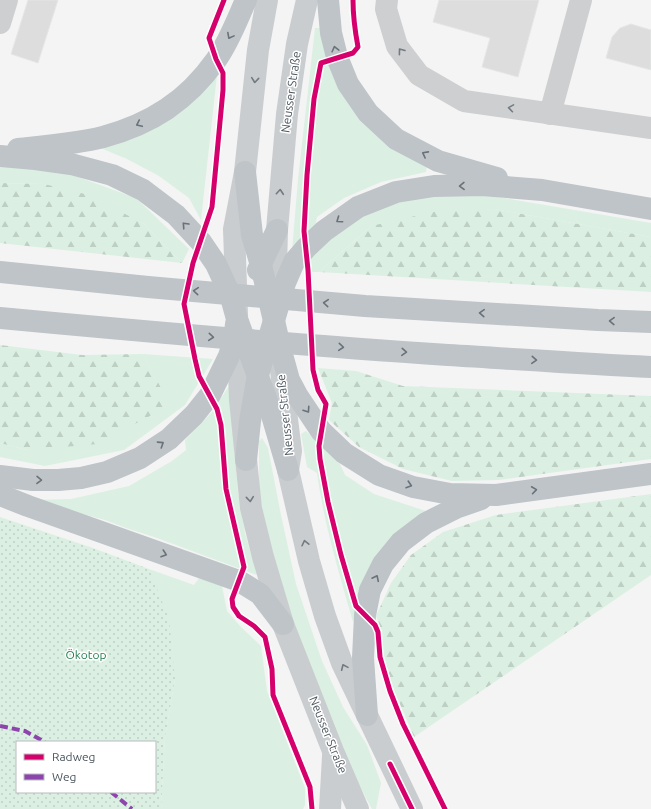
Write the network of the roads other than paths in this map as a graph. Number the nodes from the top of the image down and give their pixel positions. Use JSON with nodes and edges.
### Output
{"nodes":[{"id":1,"x":7,"y":0,"type":"edge"},
{"id":2,"x":246,"y":0,"type":"edge"},
{"id":3,"x":267,"y":0,"type":"edge"},
{"id":4,"x":307,"y":0,"type":"edge"},
{"id":5,"x":328,"y":0,"type":"edge"},
{"id":6,"x":386,"y":0,"type":"edge"},
{"id":7,"x":581,"y":0,"type":"edge"},
{"id":8,"x":0,"y":22,"type":"edge"},
{"id":9,"x":550,"y":114,"type":"junction"},
{"id":10,"x":651,"y":128,"type":"edge"},
{"id":11,"x":0,"y":152,"type":"edge"},
{"id":12,"x":0,"y":156,"type":"edge"},
{"id":13,"x":245,"y":172,"type":"junction"},
{"id":14,"x":542,"y":190,"type":"junction"},
{"id":15,"x":651,"y":209,"type":"edge"},
{"id":16,"x":277,"y":230,"type":"junction"},
{"id":17,"x":261,"y":265,"type":"junction"},
{"id":18,"x":0,"y":272,"type":"edge"},
{"id":19,"x":0,"y":318,"type":"edge"},
{"id":20,"x":237,"y":319,"type":"junction"},
{"id":21,"x":275,"y":322,"type":"junction"},
{"id":22,"x":651,"y":322,"type":"edge"},
{"id":23,"x":651,"y":367,"type":"edge"},
{"id":24,"x":258,"y":375,"type":"junction"},
{"id":25,"x":246,"y":460,"type":"junction"},
{"id":26,"x":288,"y":470,"type":"junction"},
{"id":27,"x":651,"y":474,"type":"edge"},
{"id":28,"x":0,"y":476,"type":"edge"},
{"id":29,"x":0,"y":494,"type":"edge"},
{"id":30,"x":496,"y":495,"type":"junction"},
{"id":31,"x":283,"y":624,"type":"junction"},
{"id":32,"x":366,"y":715,"type":"junction"},
{"id":33,"x":333,"y":751,"type":"junction"},
{"id":34,"x":330,"y":809,"type":"edge"},
{"id":35,"x":358,"y":809,"type":"edge"},
{"id":36,"x":412,"y":809,"type":"edge"}],
"edges":[{"from":1,"to":8,"type":"street"},
{"from":2,"to":11,"type":"highway","one_way":true},
{"from":3,"to":13,"type":"main road","name":"Neusser Straße","one_way":true},
{"from":16,"to":4,"type":"main road","name":"Neusser Straße","one_way":true},
{"from":14,"to":5,"type":"highway","one_way":true},
{"from":9,"to":6,"type":"street","one_way":true},
{"from":7,"to":9,"type":"street"},
{"from":9,"to":10,"type":"street"},
{"from":20,"to":12,"type":"highway","one_way":true},
{"from":13,"to":17,"type":"highway"},
{"from":13,"to":20,"type":"main road","name":"Neusser Straße"},
{"from":14,"to":15,"type":"highway"},
{"from":14,"to":21,"type":"highway","one_way":true},
{"from":16,"to":17,"type":"highway"},
{"from":16,"to":21,"type":"main road","name":"Neusser Straße"},
{"from":17,"to":20,"type":"highway"},
{"from":17,"to":21,"type":"highway"},
{"from":22,"to":18,"type":"highway","one_way":true},
{"from":19,"to":23,"type":"highway","one_way":true},
{"from":20,"to":24,"type":"highway"},
{"from":20,"to":25,"type":"main road","name":"Neusser Straße"},
{"from":28,"to":20,"type":"highway","one_way":true},
{"from":21,"to":24,"type":"highway"},
{"from":21,"to":26,"type":"main road","name":"Neusser Straße"},
{"from":21,"to":30,"type":"highway","one_way":true},
{"from":24,"to":25,"type":"highway"},
{"from":24,"to":26,"type":"highway"},
{"from":25,"to":31,"type":"main road","name":"Neusser Straße","one_way":true},
{"from":32,"to":26,"type":"main road","name":"Neusser Straße","one_way":true},
{"from":30,"to":27,"type":"highway","one_way":true},
{"from":29,"to":31,"type":"highway","one_way":true},
{"from":32,"to":30,"type":"highway","one_way":true},
{"from":31,"to":33,"type":"main road","name":"Neusser Straße"},
{"from":32,"to":36,"type":"main road","name":"Neusser Straße"},
{"from":33,"to":34,"type":"main road"},
{"from":33,"to":35,"type":"main road","name":"Neusser Straße"}]}
